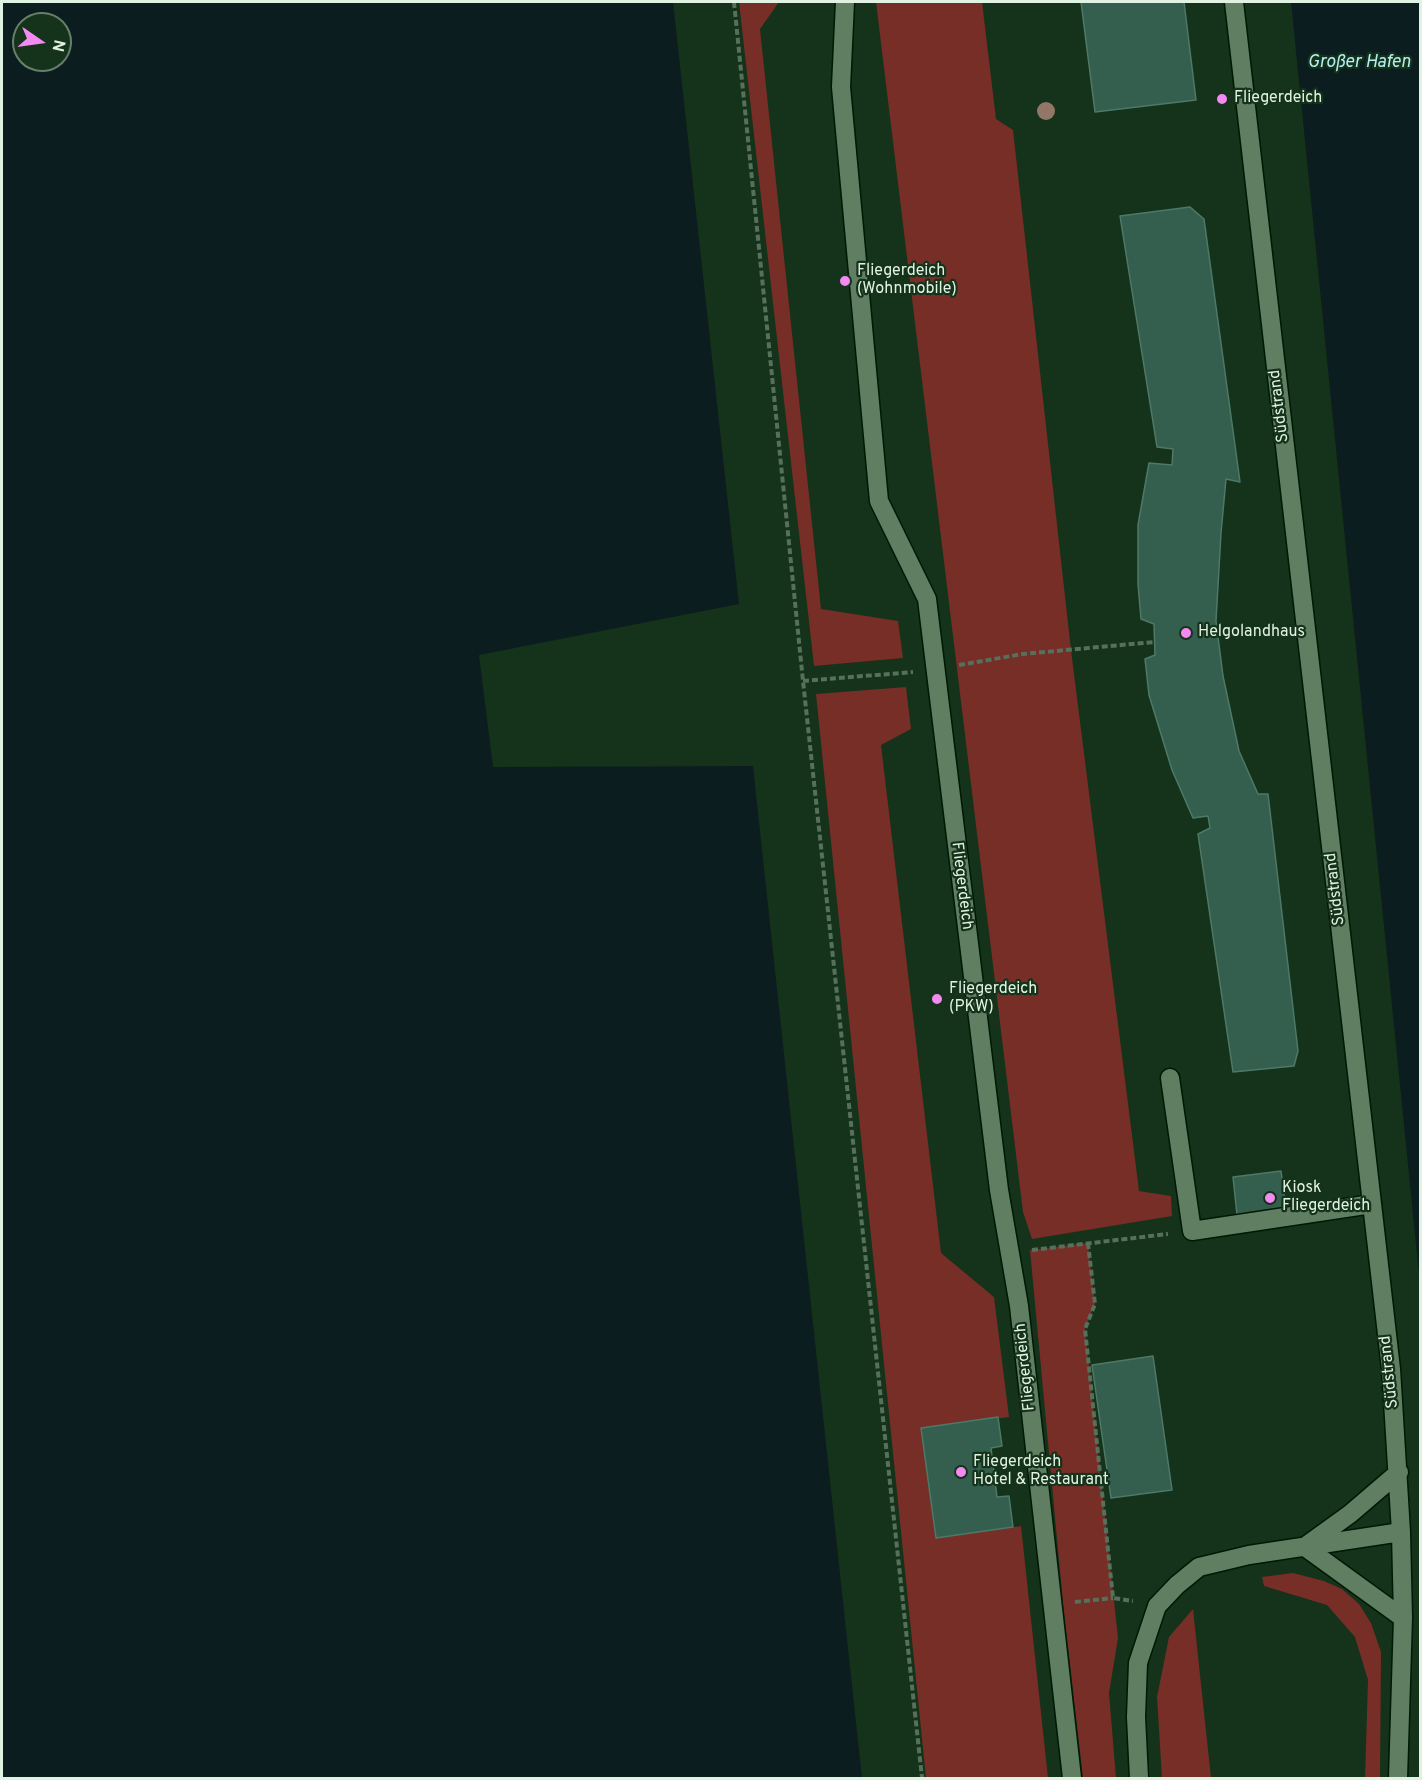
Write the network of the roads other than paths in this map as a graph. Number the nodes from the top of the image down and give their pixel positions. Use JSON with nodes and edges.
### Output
{"nodes":[{"id":1,"x":845,"y":2,"type":"edge"},
{"id":2,"x":1234,"y":2,"type":"edge"},
{"id":3,"x":1170,"y":1078,"type":"dead end"},
{"id":4,"x":1372,"y":1204,"type":"junction"},
{"id":5,"x":1399,"y":1472,"type":"junction"},
{"id":6,"x":1401,"y":1532,"type":"junction"},
{"id":7,"x":1305,"y":1547,"type":"junction"},
{"id":8,"x":1403,"y":1618,"type":"junction"},
{"id":9,"x":1072,"y":1779,"type":"edge"},
{"id":10,"x":1139,"y":1779,"type":"edge"},
{"id":11,"x":1398,"y":1779,"type":"edge"}],
"edges":[{"from":1,"to":9,"type":"street","name":"Fliegerdeich"},
{"from":2,"to":4,"type":"street","name":"Südstrand"},
{"from":3,"to":4,"type":"street"},
{"from":4,"to":5,"type":"street","name":"Südstrand"},
{"from":5,"to":6,"type":"street","name":"Südstrand"},
{"from":5,"to":7,"type":"street"},
{"from":6,"to":7,"type":"street"},
{"from":6,"to":8,"type":"street","name":"Südstrand"},
{"from":7,"to":8,"type":"street"},
{"from":7,"to":10,"type":"street"},
{"from":8,"to":11,"type":"street","name":"Südstrand"}]}
